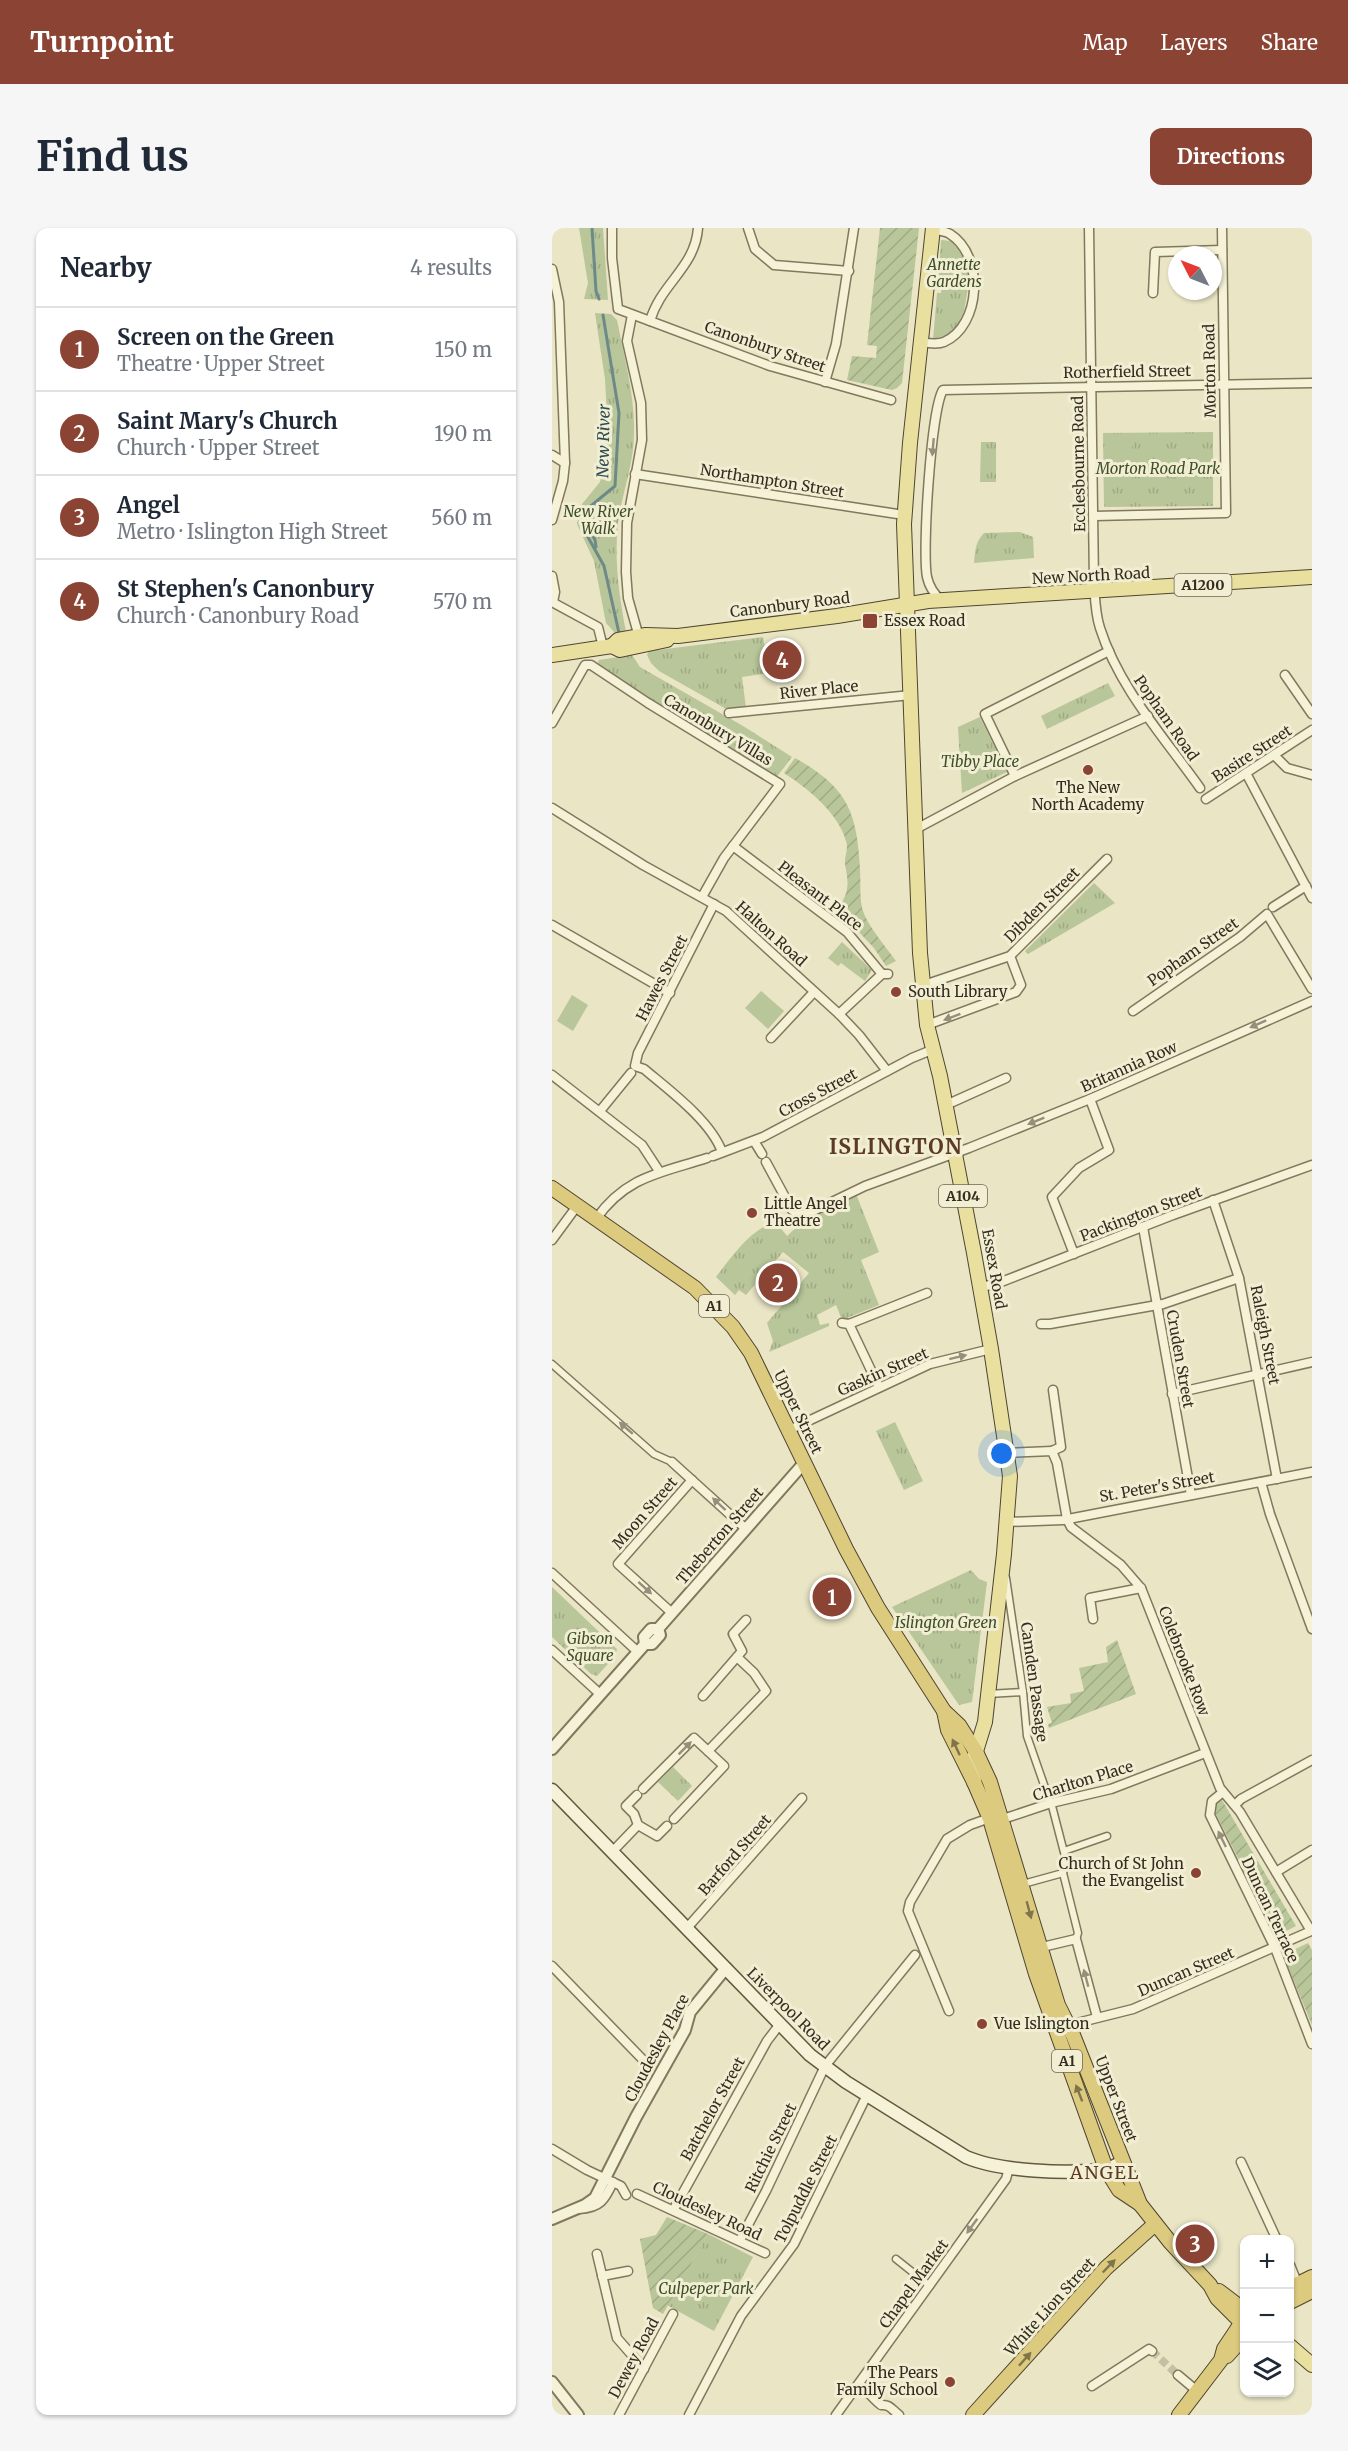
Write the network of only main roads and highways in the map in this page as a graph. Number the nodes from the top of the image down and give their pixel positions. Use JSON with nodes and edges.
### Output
{"nodes":[{"id":1,"x":933,"y":229,"type":"edge"},
{"id":2,"x":1312,"y":577,"type":"edge"},
{"id":3,"x":907,"y":604,"type":"junction"},
{"id":4,"x":678,"y":636,"type":"junction"},
{"id":5,"x":608,"y":647,"type":"junction"},
{"id":6,"x":552,"y":655,"type":"edge"},
{"id":7,"x":552,"y":1188,"type":"edge"},
{"id":8,"x":944,"y":1711,"type":"junction"},
{"id":9,"x":976,"y":1752,"type":"junction"},
{"id":10,"x":975,"y":1782,"type":"junction"},
{"id":11,"x":552,"y":1790,"type":"edge"},
{"id":12,"x":996,"y":1819,"type":"junction"},
{"id":13,"x":1033,"y":1947,"type":"junction"},
{"id":14,"x":1122,"y":2162,"type":"junction"},
{"id":15,"x":1106,"y":2169,"type":"junction"},
{"id":16,"x":1140,"y":2204,"type":"junction"},
{"id":17,"x":1155,"y":2224,"type":"junction"},
{"id":18,"x":1312,"y":2277,"type":"edge"},
{"id":19,"x":1301,"y":2289,"type":"edge"},
{"id":20,"x":1240,"y":2319,"type":"edge"},
{"id":21,"x":1240,"y":2328,"type":"edge"},
{"id":22,"x":1294,"y":2352,"type":"edge"},
{"id":23,"x":1312,"y":2365,"type":"edge"},
{"id":24,"x":973,"y":2415,"type":"edge"},
{"id":25,"x":1179,"y":2415,"type":"edge"}],
"edges":[{"from":1,"to":3,"type":"main road","name":"Essex Road","number":"A104"},
{"from":2,"to":3,"type":"main road","name":"New North Road","number":"A1200"},
{"from":3,"to":4,"type":"main road","name":"Canonbury Road","number":"A1200"},
{"from":3,"to":9,"type":"main road","name":"Essex Road","number":"A104"},
{"from":4,"to":5,"type":"main road","name":"Canonbury Road","number":"A1200"},
{"from":4,"to":5,"type":"main road","name":"Canonbury Road","number":"A1200"},
{"from":5,"to":6,"type":"main road","name":"Canonbury Road","number":"A1200"},
{"from":7,"to":8,"type":"highway","name":"Upper Street","number":"A1"},
{"from":8,"to":9,"type":"highway","name":"Upper Street","number":"A1"},
{"from":10,"to":8,"type":"highway","name":"Upper Street","number":"A1","one_way":true},
{"from":9,"to":10,"type":"main road","number":"A104"},
{"from":9,"to":12,"type":"highway","name":"Upper Street","number":"A1"},
{"from":10,"to":12,"type":"highway","name":"Upper Street","number":"A1"},
{"from":11,"to":15,"type":"main road","name":"Liverpool Road"},
{"from":12,"to":13,"type":"highway","name":"Upper Street","number":"A1"},
{"from":12,"to":13,"type":"highway","name":"Upper Street","number":"A1","one_way":true},
{"from":13,"to":14,"type":"highway","name":"Upper Street","number":"A1"},
{"from":15,"to":13,"type":"highway","name":"Upper Street","number":"A1","one_way":true},
{"from":14,"to":15,"type":"main road","name":"Liverpool Road"},
{"from":14,"to":16,"type":"highway","name":"Upper Street","number":"A1"},
{"from":15,"to":16,"type":"highway","name":"Upper Street","number":"A1"},
{"from":16,"to":17,"type":"highway","number":"A1"},
{"from":17,"to":20,"type":"highway","number":"A1"},
{"from":24,"to":17,"type":"highway","name":"White Lion Street","one_way":true},
{"from":18,"to":19,"type":"highway"},
{"from":21,"to":25,"type":"highway"},
{"from":22,"to":23,"type":"main road"}]}
